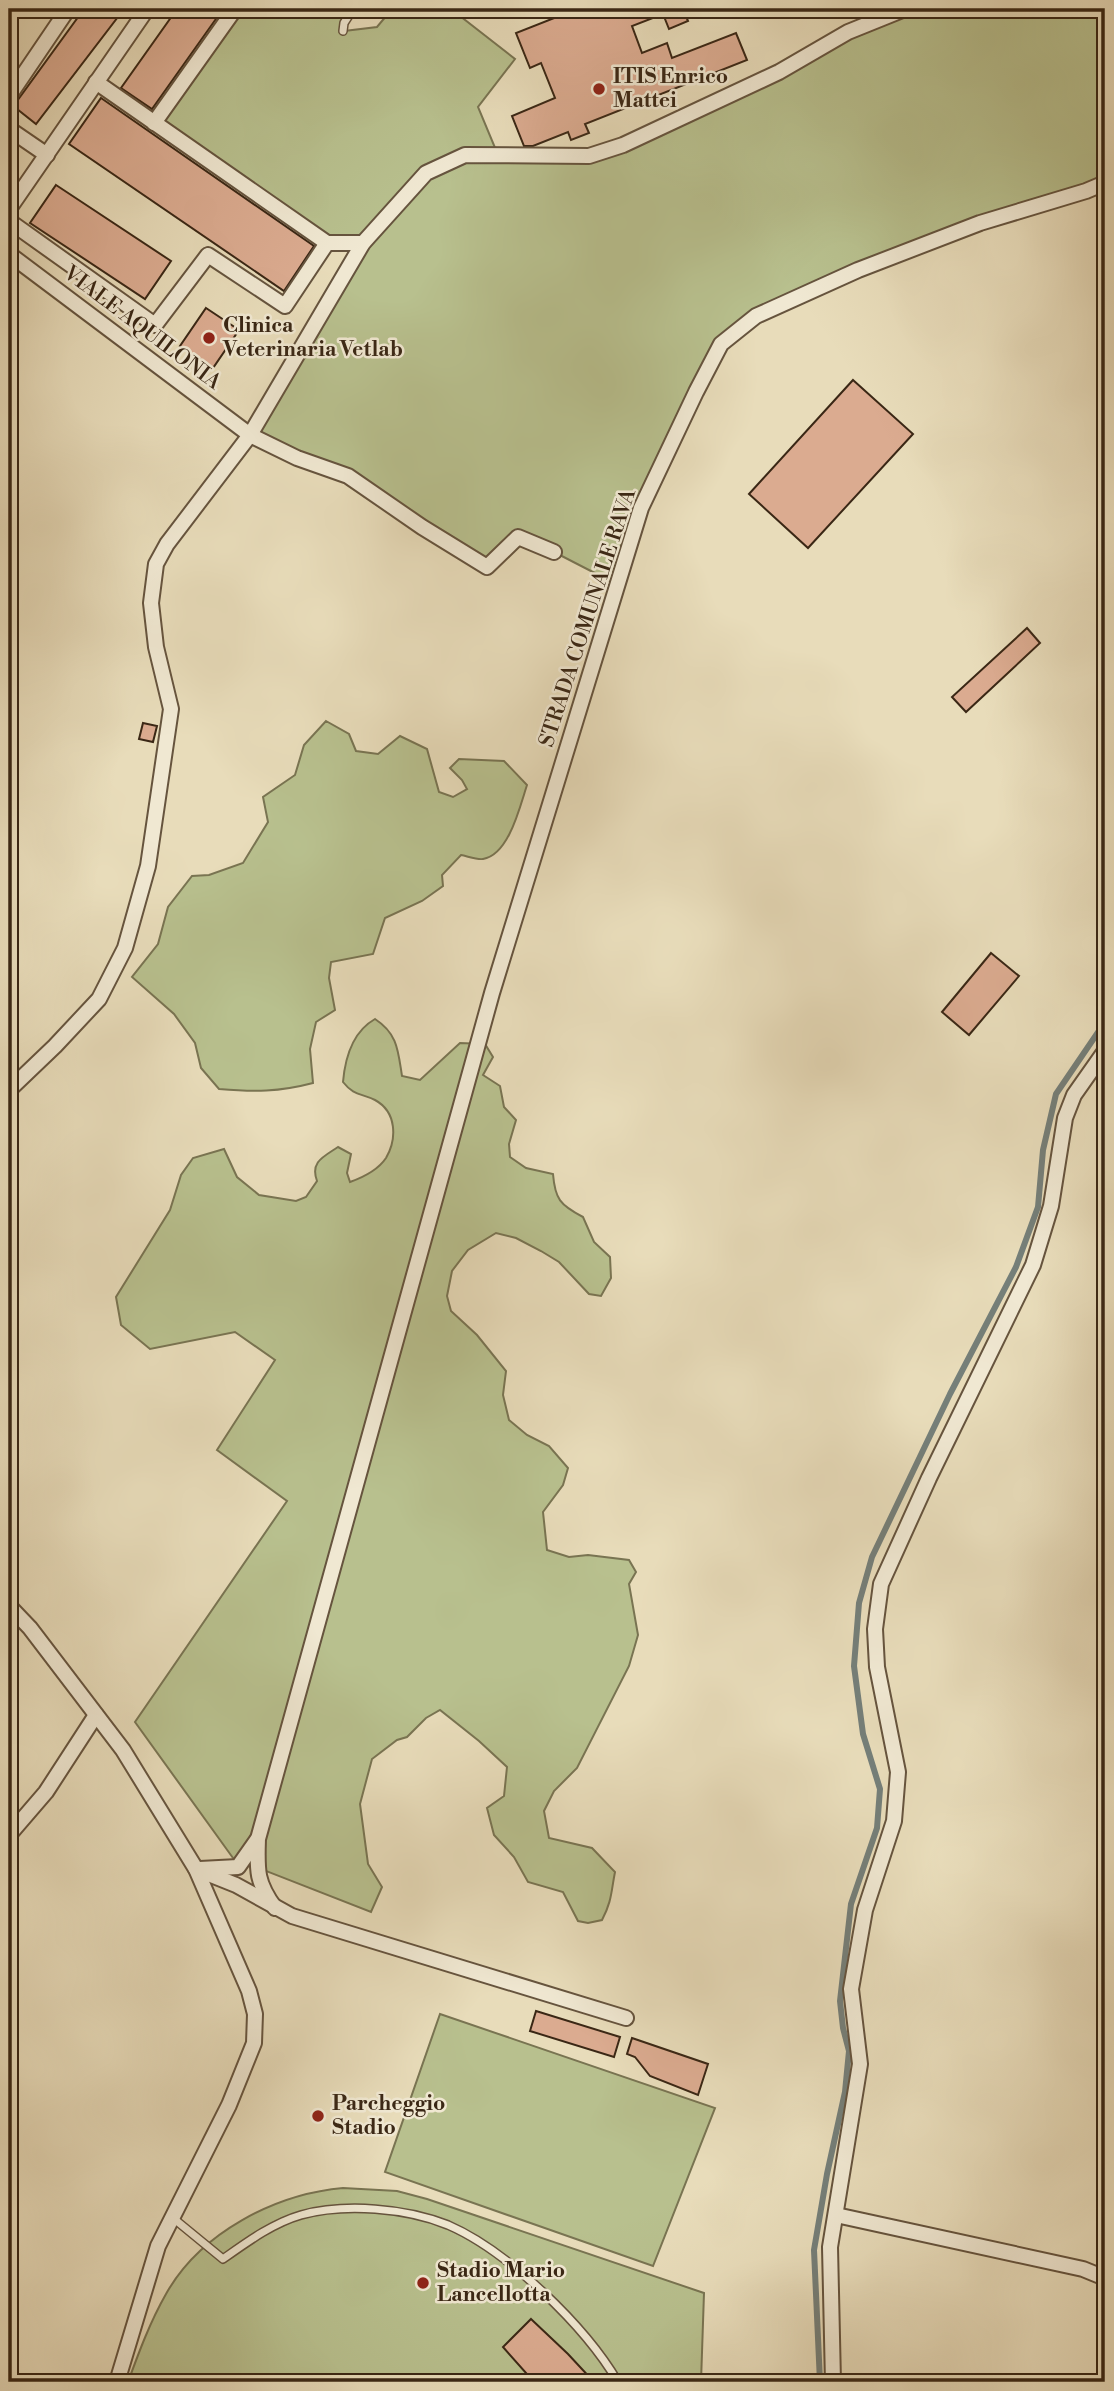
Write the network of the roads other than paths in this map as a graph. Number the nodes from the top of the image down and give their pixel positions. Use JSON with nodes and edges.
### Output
{"nodes":[{"id":1,"x":68,"y":9,"type":"edge"},
{"id":2,"x":147,"y":9,"type":"edge"},
{"id":3,"x":234,"y":9,"type":"edge"},
{"id":4,"x":353,"y":9,"type":"edge"},
{"id":5,"x":905,"y":9,"type":"edge"},
{"id":6,"x":343,"y":31,"type":"dead end"},
{"id":7,"x":96,"y":82,"type":"junction"},
{"id":8,"x":9,"y":96,"type":"edge"},
{"id":9,"x":154,"y":123,"type":"junction"},
{"id":10,"x":9,"y":129,"type":"edge"},
{"id":11,"x":47,"y":155,"type":"junction"},
{"id":12,"x":1105,"y":183,"type":"edge"},
{"id":13,"x":9,"y":209,"type":"edge"},
{"id":14,"x":9,"y":221,"type":"edge"},
{"id":15,"x":327,"y":243,"type":"junction"},
{"id":16,"x":363,"y":243,"type":"junction"},
{"id":17,"x":9,"y":254,"type":"edge"},
{"id":18,"x":250,"y":435,"type":"junction"},
{"id":19,"x":554,"y":552,"type":"dead end"},
{"id":20,"x":1105,"y":1051,"type":"edge"},
{"id":21,"x":9,"y":1090,"type":"edge"},
{"id":22,"x":9,"y":1606,"type":"edge"},
{"id":23,"x":96,"y":1715,"type":"junction"},
{"id":24,"x":9,"y":1835,"type":"edge"},
{"id":25,"x":258,"y":1839,"type":"junction"},
{"id":26,"x":238,"y":1867,"type":"junction"},
{"id":27,"x":196,"y":1869,"type":"junction"},
{"id":28,"x":257,"y":1873,"type":"junction"},
{"id":29,"x":239,"y":1886,"type":"junction"},
{"id":30,"x":275,"y":1908,"type":"junction"},
{"id":31,"x":626,"y":2018,"type":"dead end"},
{"id":32,"x":836,"y":2215,"type":"junction"},
{"id":33,"x":173,"y":2218,"type":"junction"},
{"id":34,"x":1105,"y":2278,"type":"edge"},
{"id":35,"x":117,"y":2382,"type":"edge"},
{"id":36,"x":618,"y":2382,"type":"edge"},
{"id":37,"x":833,"y":2382,"type":"edge"}],
"edges":[{"from":1,"to":8,"type":"street"},
{"from":2,"to":7,"type":"street"},
{"from":3,"to":9,"type":"street"},
{"from":4,"to":6,"type":"lane"},
{"from":5,"to":16,"type":"street"},
{"from":7,"to":9,"type":"street"},
{"from":7,"to":11,"type":"street"},
{"from":9,"to":15,"type":"street"},
{"from":10,"to":11,"type":"street"},
{"from":11,"to":13,"type":"street"},
{"from":12,"to":25,"type":"street","name":"STRADA COMUNALE RAVA"},
{"from":14,"to":15,"type":"street"},
{"from":15,"to":16,"type":"street"},
{"from":16,"to":18,"type":"street"},
{"from":17,"to":18,"type":"street","name":"VIALE AQUILONIA"},
{"from":18,"to":19,"type":"street","name":"VIALE AQUILONIA"},
{"from":18,"to":21,"type":"street"},
{"from":20,"to":32,"type":"street"},
{"from":22,"to":23,"type":"street"},
{"from":23,"to":24,"type":"street"},
{"from":23,"to":27,"type":"street"},
{"from":25,"to":26,"type":"street"},
{"from":25,"to":28,"type":"street"},
{"from":26,"to":27,"type":"street"},
{"from":26,"to":29,"type":"street"},
{"from":27,"to":29,"type":"street"},
{"from":27,"to":33,"type":"street"},
{"from":28,"to":29,"type":"street"},
{"from":28,"to":30,"type":"street"},
{"from":29,"to":30,"type":"street"},
{"from":30,"to":31,"type":"street"},
{"from":32,"to":34,"type":"street"},
{"from":32,"to":37,"type":"street"},
{"from":33,"to":35,"type":"street"},
{"from":33,"to":36,"type":"lane"}]}
